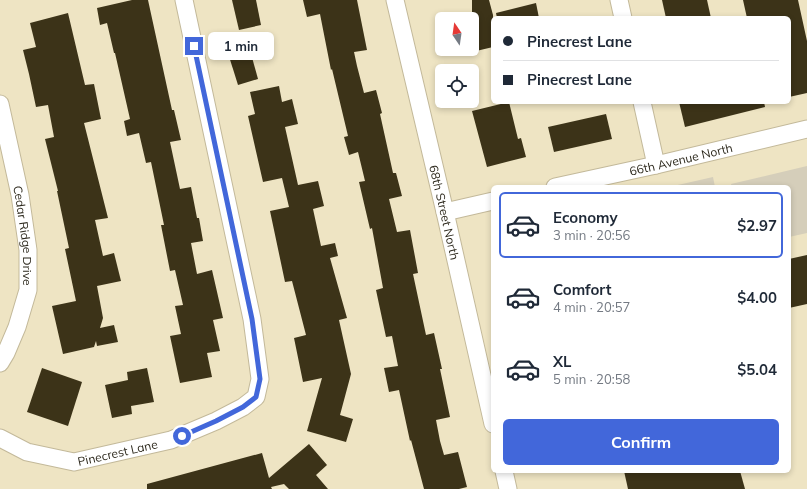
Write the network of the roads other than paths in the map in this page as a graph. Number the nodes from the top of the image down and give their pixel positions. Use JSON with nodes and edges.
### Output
{"nodes":[{"id":1,"x":184,"y":0,"type":"edge"},
{"id":2,"x":395,"y":0,"type":"edge"},
{"id":3,"x":619,"y":0,"type":"edge"},
{"id":4,"x":623,"y":16,"type":"edge"},
{"id":5,"x":0,"y":104,"type":"edge"},
{"id":6,"x":642,"y":104,"type":"edge"},
{"id":7,"x":807,"y":129,"type":"edge"},
{"id":8,"x":656,"y":165,"type":"junction"},
{"id":9,"x":564,"y":185,"type":"edge"},
{"id":10,"x":491,"y":201,"type":"edge"},
{"id":11,"x":445,"y":212,"type":"junction"},
{"id":12,"x":0,"y":363,"type":"edge"},
{"id":13,"x":491,"y":415,"type":"edge"},
{"id":14,"x":0,"y":438,"type":"edge"},
{"id":15,"x":504,"y":473,"type":"edge"},
{"id":16,"x":508,"y":489,"type":"edge"}],
"edges":[{"from":1,"to":14,"type":"street","name":"Pinecrest Lane"},
{"from":2,"to":11,"type":"street","name":"68th Street North"},
{"from":3,"to":4,"type":"street"},
{"from":5,"to":12,"type":"street","name":"Cedar Ridge Drive"},
{"from":6,"to":8,"type":"street"},
{"from":7,"to":8,"type":"street","name":"66th Avenue North"},
{"from":8,"to":9,"type":"street","name":"66th Avenue North"},
{"from":10,"to":11,"type":"street"},
{"from":11,"to":13,"type":"street","name":"68th Street North"},
{"from":15,"to":16,"type":"street"}]}
